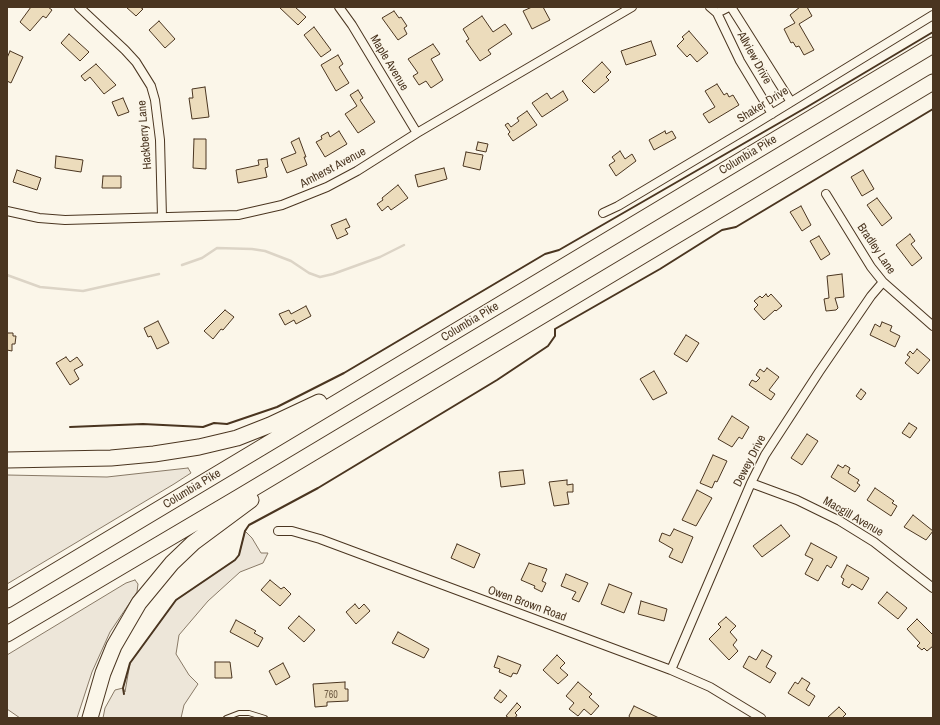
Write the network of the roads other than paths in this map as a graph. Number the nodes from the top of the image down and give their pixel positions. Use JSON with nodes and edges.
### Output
{"nodes":[{"id":1,"x":79,"y":7,"type":"edge"},
{"id":2,"x":339,"y":7,"type":"edge"},
{"id":3,"x":632,"y":7,"type":"edge"},
{"id":4,"x":710,"y":7,"type":"edge"},
{"id":5,"x":730,"y":7,"type":"edge"},
{"id":6,"x":717,"y":13,"type":"junction"},
{"id":7,"x":933,"y":15,"type":"edge"},
{"id":8,"x":933,"y":45,"type":"edge"},
{"id":9,"x":933,"y":82,"type":"edge"},
{"id":10,"x":790,"y":102,"type":"junction"},
{"id":11,"x":772,"y":114,"type":"junction"},
{"id":12,"x":417,"y":133,"type":"junction"},
{"id":13,"x":826,"y":194,"type":"dead end"},
{"id":14,"x":7,"y":211,"type":"edge"},
{"id":15,"x":603,"y":213,"type":"dead end"},
{"id":16,"x":162,"y":217,"type":"junction"},
{"id":17,"x":883,"y":282,"type":"junction"},
{"id":18,"x":479,"y":316,"type":"junction"},
{"id":19,"x":933,"y":326,"type":"edge"},
{"id":20,"x":343,"y":433,"type":"junction"},
{"id":21,"x":7,"y":452,"type":"edge"},
{"id":22,"x":111,"y":458,"type":"junction"},
{"id":23,"x":7,"y":460,"type":"edge"},
{"id":24,"x":751,"y":483,"type":"junction"},
{"id":25,"x":278,"y":531,"type":"dead end"},
{"id":26,"x":933,"y":588,"type":"edge"},
{"id":27,"x":7,"y":600,"type":"edge"},
{"id":28,"x":7,"y":634,"type":"edge"},
{"id":29,"x":671,"y":670,"type":"junction"},
{"id":30,"x":90,"y":718,"type":"edge"},
{"id":31,"x":226,"y":718,"type":"edge"},
{"id":32,"x":265,"y":718,"type":"edge"},
{"id":33,"x":761,"y":718,"type":"edge"}],
"edges":[{"from":1,"to":16,"type":"street","name":"Hackberry Lane"},
{"from":2,"to":12,"type":"street","name":"Maple Avenue"},
{"from":3,"to":12,"type":"street","name":"Amherst Avenue"},
{"from":4,"to":6,"type":"street"},
{"from":5,"to":6,"type":"street"},
{"from":5,"to":10,"type":"street","name":"Allview Drive"},
{"from":6,"to":11,"type":"street","name":"Allview Drive"},
{"from":7,"to":10,"type":"street","name":"Shaker Drive"},
{"from":8,"to":18,"type":"highway","name":"Columbia Pike"},
{"from":9,"to":20,"type":"highway"},
{"from":10,"to":11,"type":"street","name":"Shaker Drive"},
{"from":11,"to":15,"type":"street","name":"Shaker Drive"},
{"from":12,"to":16,"type":"street","name":"Amherst Avenue"},
{"from":13,"to":17,"type":"street","name":"Bradley Lane"},
{"from":14,"to":16,"type":"street","name":"Amherst Avenue"},
{"from":17,"to":19,"type":"street","name":"Bradley Lane"},
{"from":17,"to":24,"type":"street","name":"Dewey Drive"},
{"from":18,"to":22,"type":"highway"},
{"from":18,"to":27,"type":"highway","name":"Columbia Pike"},
{"from":20,"to":28,"type":"highway"},
{"from":20,"to":30,"type":"highway"},
{"from":21,"to":22,"type":"highway"},
{"from":22,"to":23,"type":"highway"},
{"from":24,"to":26,"type":"street","name":"Macgill Avenue"},
{"from":24,"to":29,"type":"street","name":"Dewey Drive"},
{"from":25,"to":29,"type":"street","name":"Owen Brown Road"},
{"from":29,"to":33,"type":"street","name":"Owen Brown Road"},
{"from":31,"to":32,"type":"lane"}]}
